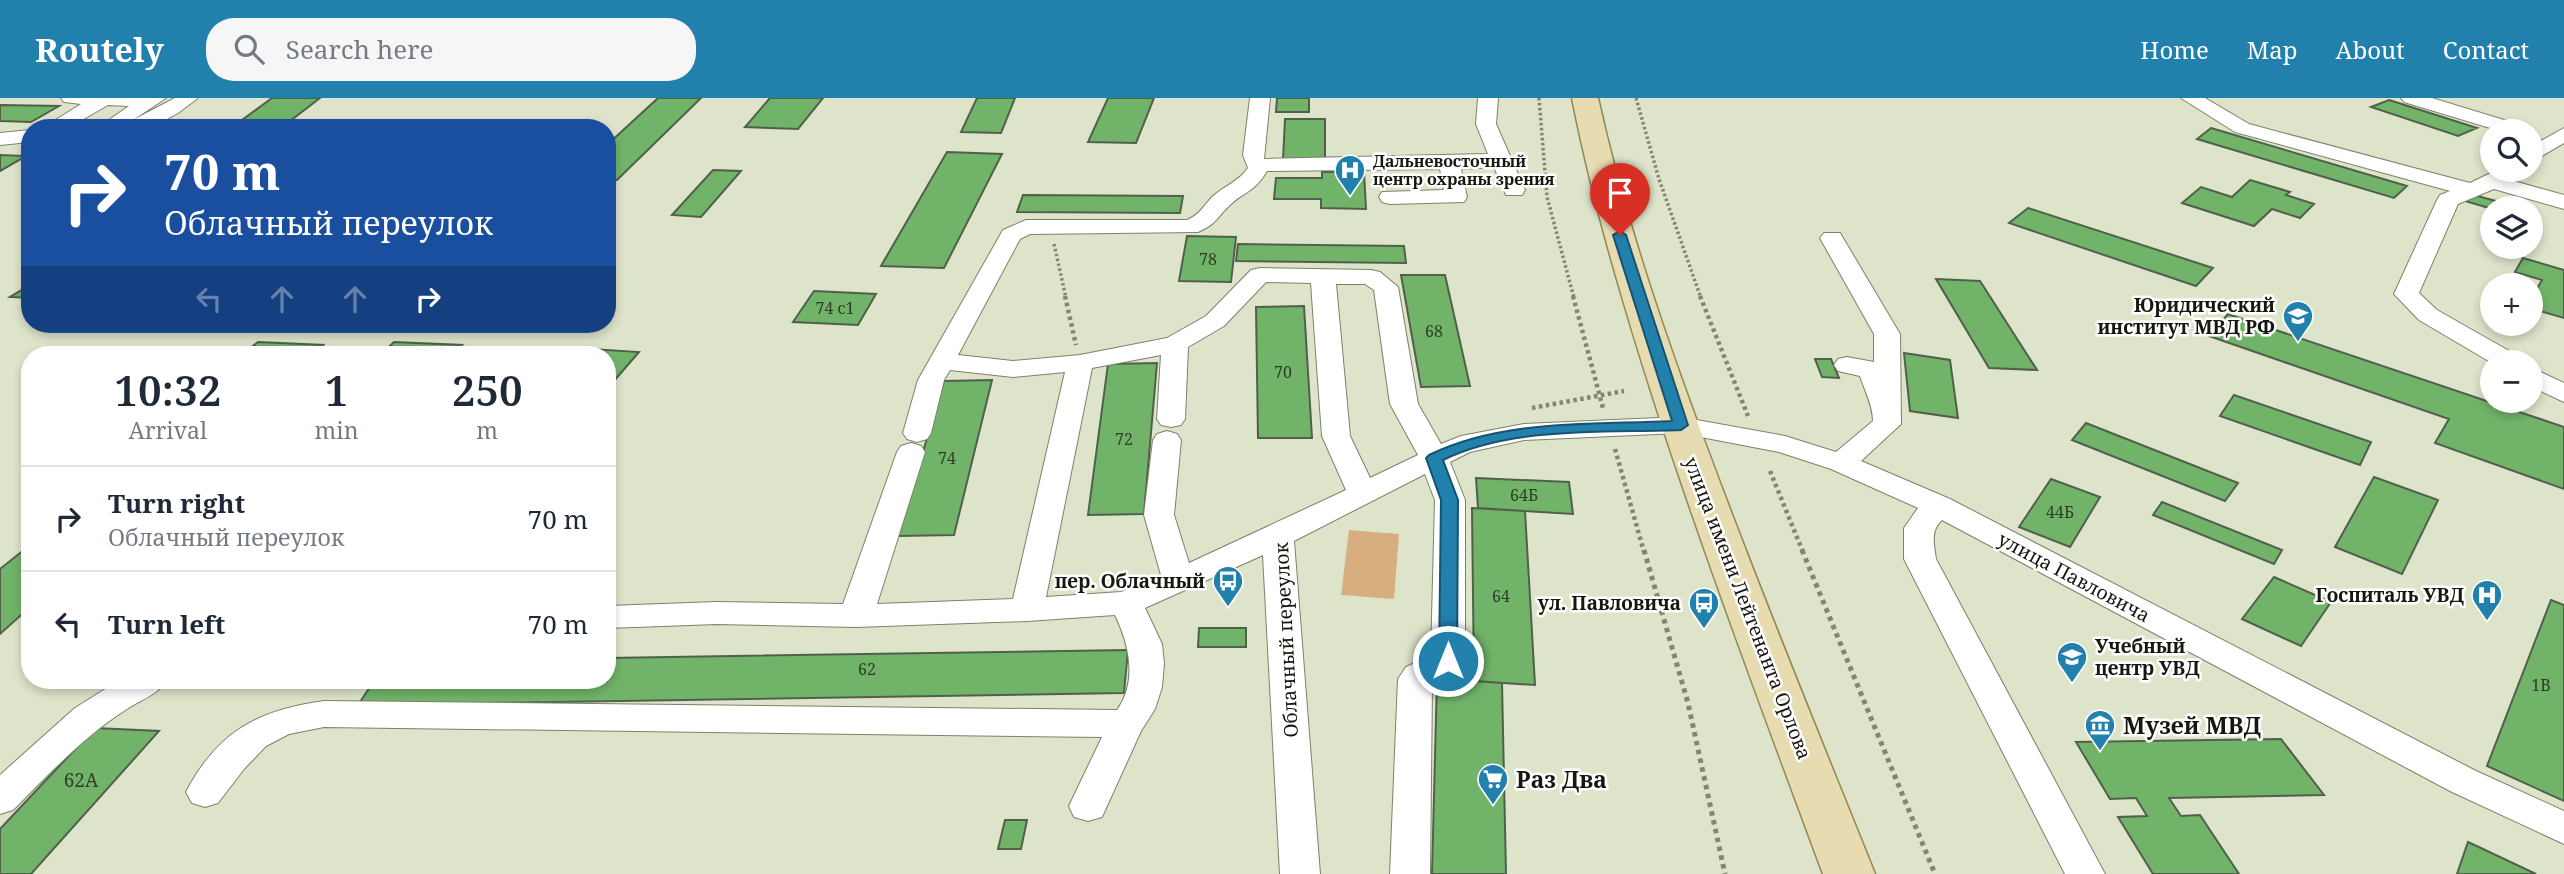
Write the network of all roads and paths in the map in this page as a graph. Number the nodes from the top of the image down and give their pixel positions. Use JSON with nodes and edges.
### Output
{"nodes":[{"id":1,"x":71,"y":98,"type":"edge"},
{"id":2,"x":188,"y":98,"type":"edge"},
{"id":3,"x":1260,"y":98,"type":"edge"},
{"id":4,"x":1488,"y":98,"type":"edge"},
{"id":5,"x":1539,"y":98,"type":"edge"},
{"id":6,"x":1585,"y":98,"type":"edge"},
{"id":7,"x":1636,"y":98,"type":"edge"},
{"id":8,"x":2191,"y":98,"type":"edge"},
{"id":9,"x":2411,"y":98,"type":"edge"},
{"id":10,"x":105,"y":99,"type":"edge"},
{"id":11,"x":154,"y":99,"type":"edge"},
{"id":12,"x":69,"y":119,"type":"edge"},
{"id":13,"x":121,"y":119,"type":"edge"},
{"id":14,"x":154,"y":119,"type":"edge"},
{"id":15,"x":2480,"y":119,"type":"edge"},
{"id":16,"x":21,"y":137,"type":"edge"},
{"id":17,"x":2559,"y":138,"type":"edge"},
{"id":18,"x":0,"y":139,"type":"edge"},
{"id":19,"x":2543,"y":148,"type":"edge"},
{"id":20,"x":1500,"y":160,"type":"junction"},
{"id":21,"x":1449,"y":163,"type":"junction"},
{"id":22,"x":1260,"y":165,"type":"junction"},
{"id":23,"x":2480,"y":178,"type":"edge"},
{"id":24,"x":2487,"y":182,"type":"edge"},
{"id":25,"x":2498,"y":182,"type":"edge"},
{"id":26,"x":1514,"y":190,"type":"dead end"},
{"id":27,"x":1390,"y":197,"type":"dead end"},
{"id":28,"x":2564,"y":202,"type":"edge"},
{"id":29,"x":1051,"y":228,"type":"junction"},
{"id":30,"x":1832,"y":238,"type":"dead end"},
{"id":31,"x":1323,"y":276,"type":"junction"},
{"id":32,"x":1175,"y":344,"type":"junction"},
{"id":33,"x":2488,"y":350,"type":"edge"},
{"id":34,"x":942,"y":361,"type":"junction"},
{"id":35,"x":1080,"y":363,"type":"junction"},
{"id":36,"x":1847,"y":365,"type":"dead end"},
{"id":37,"x":2543,"y":382,"type":"edge"},
{"id":38,"x":2564,"y":394,"type":"edge"},
{"id":39,"x":1604,"y":413,"type":"dead end"},
{"id":40,"x":1887,"y":424,"type":"junction"},
{"id":41,"x":1681,"y":425,"type":"junction"},
{"id":42,"x":1752,"y":426,"type":"dead end"},
{"id":43,"x":1615,"y":448,"type":"dead end"},
{"id":44,"x":1434,"y":458,"type":"junction"},
{"id":45,"x":1841,"y":463,"type":"junction"},
{"id":46,"x":1770,"y":471,"type":"dead end"},
{"id":47,"x":1363,"y":494,"type":"junction"},
{"id":48,"x":1939,"y":506,"type":"junction"},
{"id":49,"x":1278,"y":536,"type":"junction"},
{"id":50,"x":1178,"y":580,"type":"junction"},
{"id":51,"x":1126,"y":603,"type":"junction"},
{"id":52,"x":1027,"y":610,"type":"junction"},
{"id":53,"x":856,"y":616,"type":"junction"},
{"id":54,"x":616,"y":617,"type":"edge"},
{"id":55,"x":130,"y":689,"type":"edge"},
{"id":56,"x":1126,"y":724,"type":"junction"},
{"id":57,"x":205,"y":792,"type":"dead end"},
{"id":58,"x":0,"y":799,"type":"edge"},
{"id":59,"x":1088,"y":806,"type":"dead end"},
{"id":60,"x":2564,"y":828,"type":"edge"},
{"id":61,"x":1300,"y":874,"type":"edge"},
{"id":62,"x":1410,"y":874,"type":"edge"},
{"id":63,"x":1724,"y":874,"type":"edge"},
{"id":64,"x":1849,"y":874,"type":"edge"},
{"id":65,"x":1935,"y":874,"type":"edge"},
{"id":66,"x":2085,"y":874,"type":"edge"}],
"edges":[{"from":1,"to":10,"type":"street"},
{"from":2,"to":14,"type":"street"},
{"from":3,"to":22,"type":"street"},
{"from":4,"to":20,"type":"street"},
{"from":5,"to":39,"type":"path"},
{"from":6,"to":41,"type":"main road","name":"улица имени Лейтенанта Орлова"},
{"from":7,"to":42,"type":"path"},
{"from":8,"to":23,"type":"street"},
{"from":9,"to":15,"type":"street"},
{"from":10,"to":11,"type":"street"},
{"from":10,"to":12,"type":"street"},
{"from":11,"to":13,"type":"street"},
{"from":16,"to":18,"type":"street"},
{"from":17,"to":19,"type":"street"},
{"from":20,"to":21,"type":"street"},
{"from":20,"to":26,"type":"street"},
{"from":21,"to":22,"type":"street"},
{"from":21,"to":27,"type":"street"},
{"from":22,"to":29,"type":"street"},
{"from":24,"to":33,"type":"street"},
{"from":25,"to":28,"type":"street"},
{"from":29,"to":34,"type":"street"},
{"from":29,"to":35,"type":"path"},
{"from":30,"to":40,"type":"street"},
{"from":31,"to":32,"type":"street"},
{"from":31,"to":44,"type":"street"},
{"from":31,"to":47,"type":"street"},
{"from":32,"to":35,"type":"street"},
{"from":32,"to":50,"type":"street"},
{"from":34,"to":35,"type":"street"},
{"from":34,"to":53,"type":"street"},
{"from":35,"to":52,"type":"street"},
{"from":36,"to":40,"type":"street"},
{"from":37,"to":38,"type":"street"},
{"from":40,"to":45,"type":"street"},
{"from":41,"to":44,"type":"street","name":"Облачный переулок"},
{"from":41,"to":45,"type":"street","name":"улица Павловича"},
{"from":41,"to":64,"type":"main road","name":"улица имени Лейтенанта Орлова"},
{"from":43,"to":63,"type":"path"},
{"from":44,"to":47,"type":"street","name":"Облачный переулок"},
{"from":44,"to":62,"type":"street"},
{"from":45,"to":48,"type":"street","name":"улица Павловича"},
{"from":46,"to":65,"type":"path"},
{"from":47,"to":49,"type":"street","name":"Облачный переулок"},
{"from":48,"to":60,"type":"street","name":"улица Павловича"},
{"from":48,"to":66,"type":"street"},
{"from":49,"to":50,"type":"street"},
{"from":49,"to":61,"type":"street","name":"Облачный переулок"},
{"from":50,"to":51,"type":"street"},
{"from":51,"to":52,"type":"street"},
{"from":51,"to":56,"type":"street"},
{"from":52,"to":53,"type":"street"},
{"from":53,"to":54,"type":"street"},
{"from":55,"to":58,"type":"street"},
{"from":56,"to":57,"type":"street"},
{"from":56,"to":59,"type":"street"}]}
